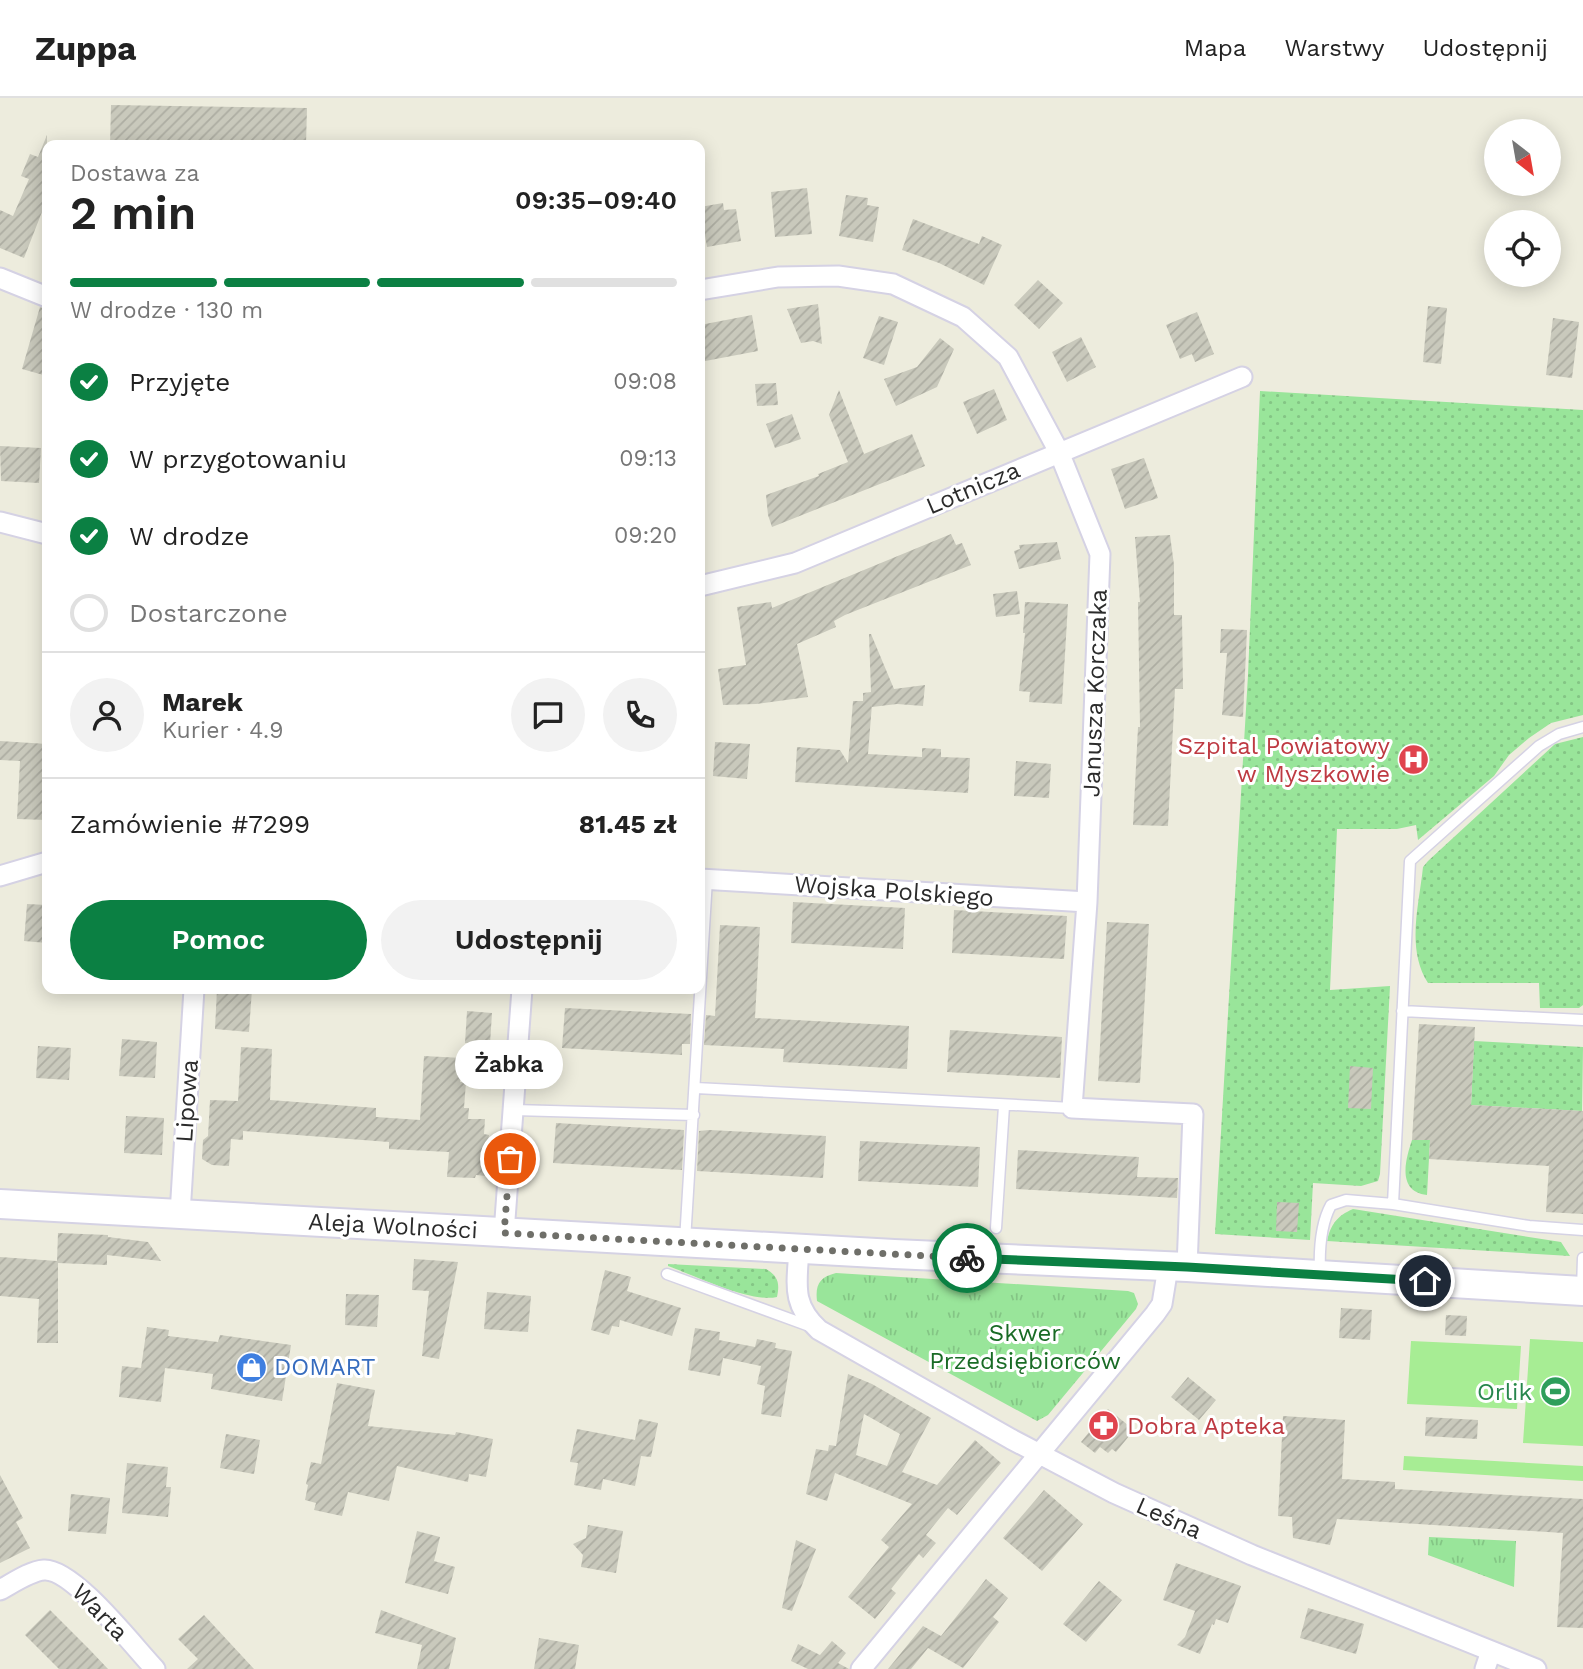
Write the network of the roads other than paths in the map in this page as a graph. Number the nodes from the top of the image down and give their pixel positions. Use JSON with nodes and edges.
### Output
{"nodes":[{"id":1,"x":0,"y":278,"type":"edge"},
{"id":2,"x":705,"y":289,"type":"edge"},
{"id":3,"x":42,"y":294,"type":"edge"},
{"id":4,"x":1242,"y":377,"type":"dead end"},
{"id":5,"x":1059,"y":452,"type":"junction"},
{"id":6,"x":0,"y":523,"type":"edge"},
{"id":7,"x":42,"y":533,"type":"edge"},
{"id":8,"x":705,"y":585,"type":"edge"},
{"id":9,"x":1583,"y":727,"type":"edge"},
{"id":10,"x":42,"y":863,"type":"edge"},
{"id":11,"x":0,"y":876,"type":"edge"},
{"id":12,"x":705,"y":879,"type":"edge"},
{"id":13,"x":1087,"y":902,"type":"junction"},
{"id":14,"x":194,"y":994,"type":"edge"},
{"id":15,"x":522,"y":994,"type":"edge"},
{"id":16,"x":700,"y":994,"type":"edge"},
{"id":17,"x":1402,"y":1011,"type":"junction"},
{"id":18,"x":1583,"y":1020,"type":"edge"},
{"id":19,"x":696,"y":1088,"type":"junction"},
{"id":20,"x":1004,"y":1106,"type":"junction"},
{"id":21,"x":1072,"y":1108,"type":"junction"},
{"id":22,"x":514,"y":1110,"type":"junction"},
{"id":23,"x":694,"y":1115,"type":"junction"},
{"id":24,"x":0,"y":1204,"type":"edge"},
{"id":25,"x":1392,"y":1204,"type":"junction"},
{"id":26,"x":180,"y":1214,"type":"junction"},
{"id":27,"x":996,"y":1228,"type":"dead end"},
{"id":28,"x":1583,"y":1230,"type":"edge"},
{"id":29,"x":504,"y":1233,"type":"junction"},
{"id":30,"x":685,"y":1242,"type":"junction"},
{"id":31,"x":799,"y":1249,"type":"junction"},
{"id":32,"x":1583,"y":1258,"type":"edge"},
{"id":33,"x":1178,"y":1267,"type":"junction"},
{"id":34,"x":667,"y":1274,"type":"dead end"},
{"id":35,"x":1320,"y":1275,"type":"junction"},
{"id":36,"x":1583,"y":1291,"type":"edge"},
{"id":37,"x":819,"y":1330,"type":"junction"},
{"id":38,"x":1040,"y":1453,"type":"junction"},
{"id":39,"x":0,"y":1590,"type":"edge"},
{"id":40,"x":1488,"y":1660,"type":"edge"},
{"id":41,"x":155,"y":1669,"type":"edge"},
{"id":42,"x":861,"y":1669,"type":"edge"},
{"id":43,"x":1536,"y":1669,"type":"edge"}],
"edges":[{"from":1,"to":3,"type":"street"},
{"from":2,"to":5,"type":"street","name":"Janusza Korczaka"},
{"from":4,"to":5,"type":"street","name":"Lotnicza"},
{"from":5,"to":8,"type":"street","name":"Lotnicza"},
{"from":5,"to":13,"type":"street","name":"Janusza Korczaka"},
{"from":6,"to":7,"type":"street"},
{"from":9,"to":17,"type":"lane"},
{"from":10,"to":11,"type":"street"},
{"from":12,"to":13,"type":"street","name":"Wojska Polskiego"},
{"from":13,"to":21,"type":"street","name":"Janusza Korczaka"},
{"from":14,"to":26,"type":"street","name":"Lipowa"},
{"from":15,"to":22,"type":"street"},
{"from":16,"to":19,"type":"lane"},
{"from":17,"to":18,"type":"lane"},
{"from":17,"to":25,"type":"lane"},
{"from":19,"to":20,"type":"lane"},
{"from":19,"to":23,"type":"lane"},
{"from":20,"to":21,"type":"lane"},
{"from":20,"to":27,"type":"lane"},
{"from":21,"to":33,"type":"street"},
{"from":22,"to":23,"type":"lane"},
{"from":22,"to":29,"type":"street"},
{"from":23,"to":30,"type":"lane"},
{"from":24,"to":26,"type":"street","name":"Aleja Wolności"},
{"from":25,"to":28,"type":"lane"},
{"from":25,"to":35,"type":"lane"},
{"from":26,"to":29,"type":"street","name":"Aleja Wolności"},
{"from":29,"to":30,"type":"street","name":"Aleja Wolności"},
{"from":30,"to":31,"type":"street","name":"Aleja Wolności"},
{"from":31,"to":33,"type":"street","name":"Aleja Wolności"},
{"from":31,"to":37,"type":"street","name":"Leśna"},
{"from":32,"to":36,"type":"lane"},
{"from":33,"to":35,"type":"street","name":"Aleja Wolności"},
{"from":33,"to":38,"type":"street"},
{"from":34,"to":37,"type":"lane","name":"Leśna"},
{"from":35,"to":36,"type":"street","name":"Aleja Wolności"},
{"from":37,"to":38,"type":"street","name":"Leśna"},
{"from":38,"to":40,"type":"street","name":"Leśna"},
{"from":38,"to":42,"type":"street"},
{"from":39,"to":41,"type":"street","name":"Warta"},
{"from":40,"to":43,"type":"street","name":"Leśna"}]}
